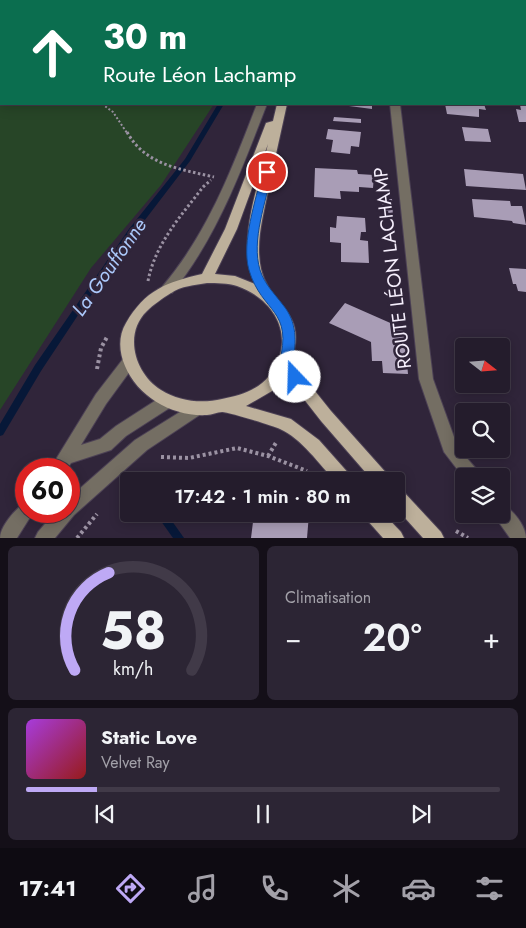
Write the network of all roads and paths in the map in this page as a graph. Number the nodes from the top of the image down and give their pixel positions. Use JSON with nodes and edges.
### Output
{"nodes":[{"id":1,"x":104,"y":105,"type":"edge"},
{"id":2,"x":262,"y":105,"type":"edge"},
{"id":3,"x":278,"y":105,"type":"edge"},
{"id":4,"x":282,"y":105,"type":"edge"},
{"id":5,"x":395,"y":105,"type":"edge"},
{"id":6,"x":199,"y":174,"type":"dead end"},
{"id":7,"x":203,"y":187,"type":"dead end"},
{"id":8,"x":207,"y":278,"type":"junction"},
{"id":9,"x":148,"y":282,"type":"dead end"},
{"id":10,"x":167,"y":290,"type":"junction"},
{"id":11,"x":266,"y":295,"type":"junction"},
{"id":12,"x":128,"y":363,"type":"junction"},
{"id":13,"x":285,"y":364,"type":"junction"},
{"id":14,"x":166,"y":402,"type":"junction"},
{"id":15,"x":227,"y":406,"type":"junction"},
{"id":16,"x":196,"y":409,"type":"junction"},
{"id":17,"x":278,"y":438,"type":"dead end"},
{"id":18,"x":268,"y":456,"type":"junction"},
{"id":19,"x":158,"y":457,"type":"dead end"},
{"id":20,"x":65,"y":458,"type":"edge"},
{"id":21,"x":74,"y":458,"type":"edge"},
{"id":22,"x":465,"y":468,"type":"edge"},
{"id":23,"x":307,"y":472,"type":"edge"},
{"id":24,"x":337,"y":472,"type":"edge"},
{"id":25,"x":375,"y":472,"type":"edge"},
{"id":26,"x":80,"y":499,"type":"edge"},
{"id":27,"x":405,"y":506,"type":"edge"},
{"id":28,"x":381,"y":522,"type":"edge"},
{"id":29,"x":18,"y":523,"type":"edge"},
{"id":30,"x":57,"y":523,"type":"edge"},
{"id":31,"x":509,"y":523,"type":"edge"},
{"id":32,"x":7,"y":538,"type":"edge"},
{"id":33,"x":44,"y":538,"type":"edge"},
{"id":34,"x":395,"y":538,"type":"edge"},
{"id":35,"x":435,"y":538,"type":"edge"},
{"id":36,"x":521,"y":538,"type":"edge"}],
"edges":[{"from":1,"to":6,"type":"path"},
{"from":2,"to":10,"type":"street"},
{"from":3,"to":8,"type":"main road"},
{"from":4,"to":11,"type":"main road"},
{"from":5,"to":22,"type":"street","name":"ROUTE LÉON LACHAMP"},
{"from":7,"to":9,"type":"path"},
{"from":8,"to":10,"type":"main road"},
{"from":8,"to":11,"type":"main road"},
{"from":10,"to":12,"type":"main road"},
{"from":11,"to":13,"type":"main road"},
{"from":12,"to":14,"type":"main road"},
{"from":12,"to":20,"type":"street"},
{"from":13,"to":15,"type":"main road"},
{"from":13,"to":25,"type":"main road"},
{"from":14,"to":16,"type":"main road"},
{"from":14,"to":21,"type":"street"},
{"from":15,"to":16,"type":"main road"},
{"from":15,"to":24,"type":"main road"},
{"from":16,"to":26,"type":"street"},
{"from":17,"to":18,"type":"path"},
{"from":18,"to":19,"type":"path"},
{"from":18,"to":23,"type":"path"},
{"from":27,"to":35,"type":"main road"},
{"from":28,"to":34,"type":"main road"},
{"from":29,"to":32,"type":"street"},
{"from":30,"to":33,"type":"street"},
{"from":31,"to":36,"type":"street"}]}
